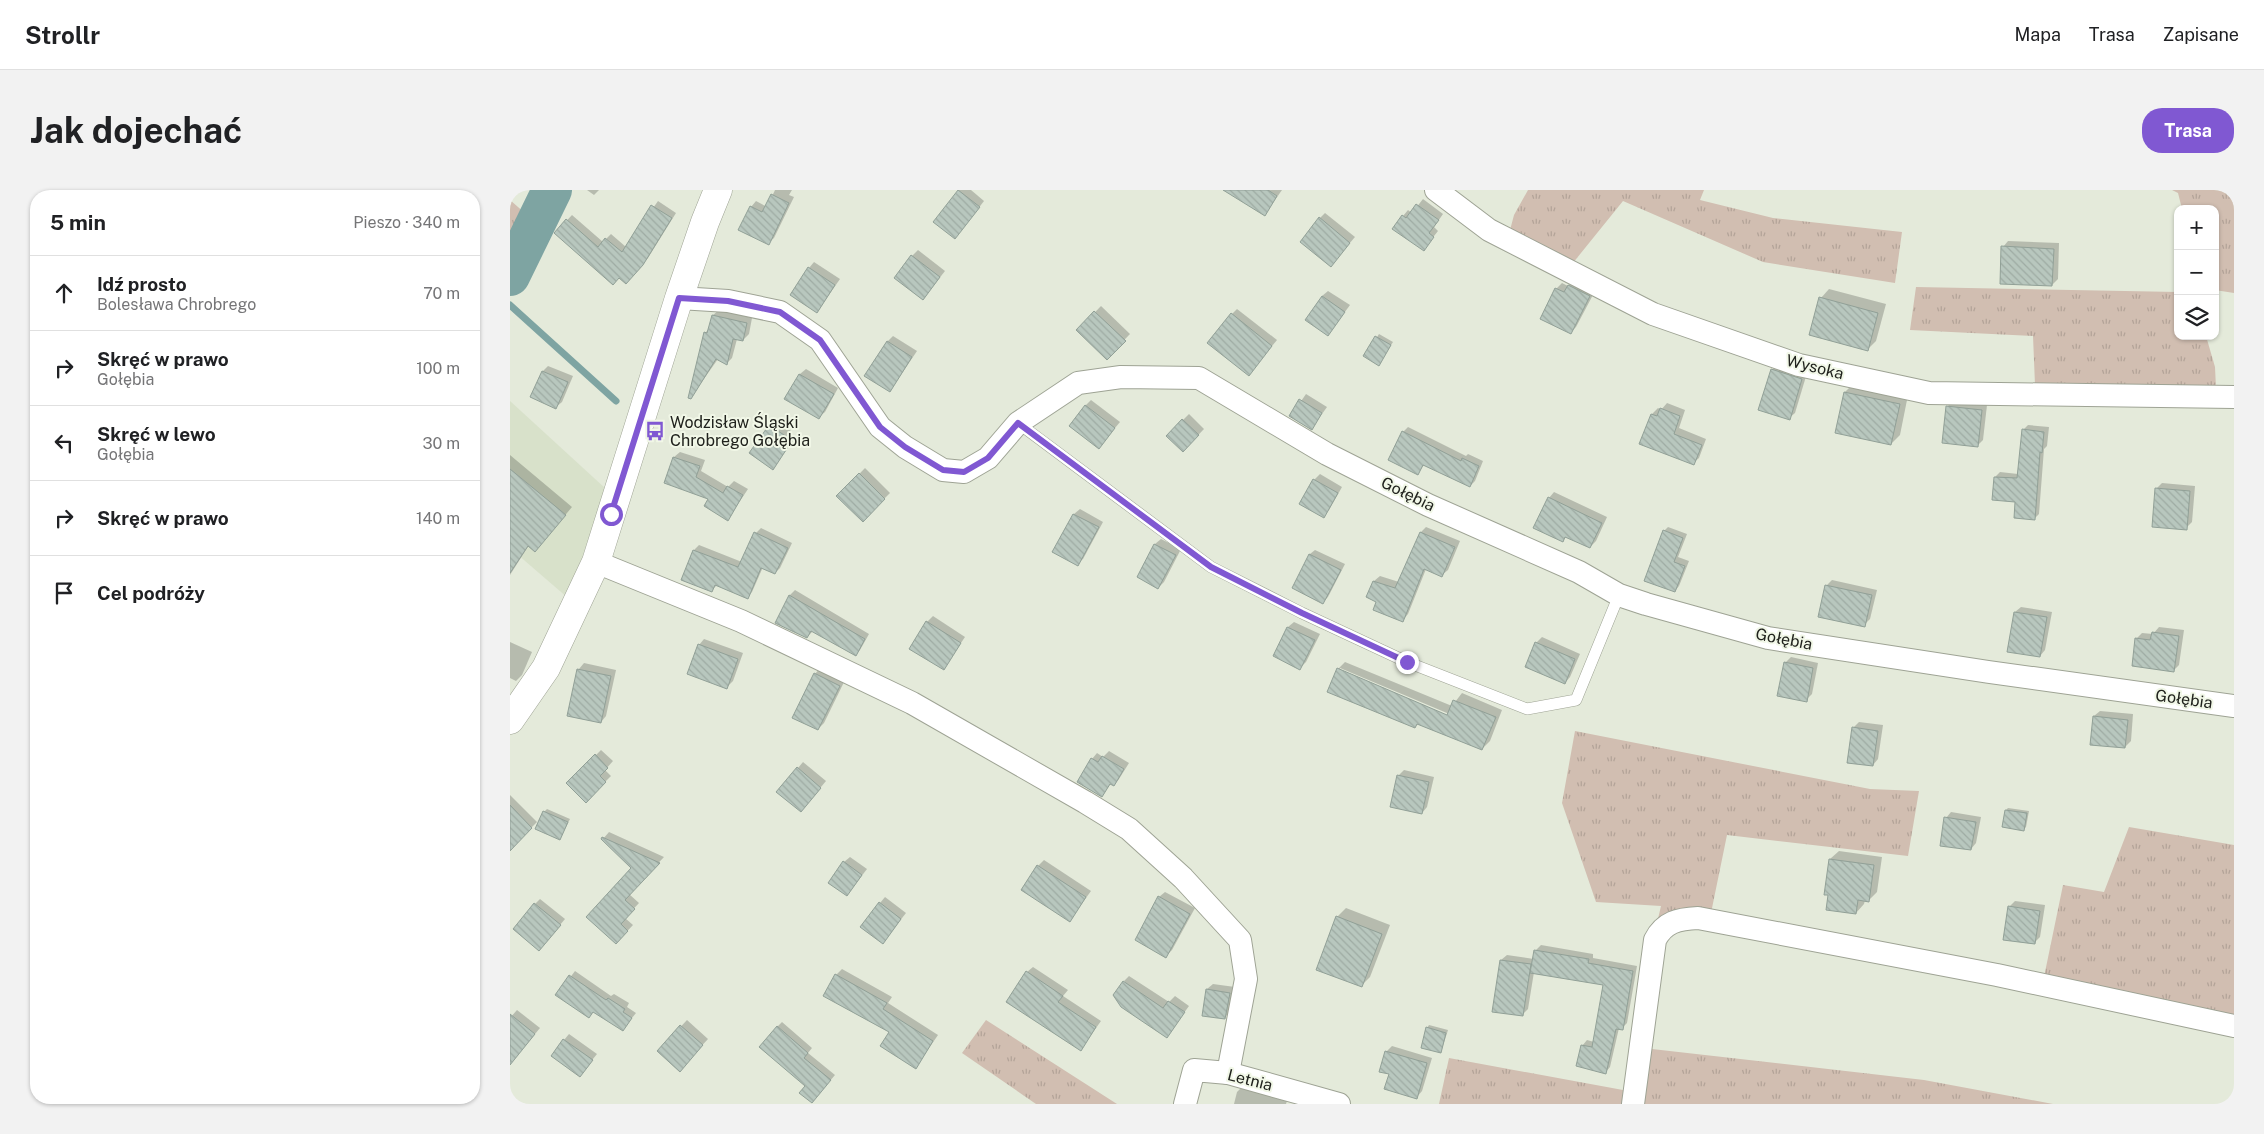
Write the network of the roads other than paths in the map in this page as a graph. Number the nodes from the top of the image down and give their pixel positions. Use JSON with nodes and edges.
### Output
{"nodes":[{"id":1,"x":718,"y":190,"type":"edge"},
{"id":2,"x":1436,"y":190,"type":"edge"},
{"id":3,"x":679,"y":298,"type":"junction"},
{"id":4,"x":2234,"y":396,"type":"edge"},
{"id":5,"x":1018,"y":423,"type":"junction"},
{"id":6,"x":596,"y":562,"type":"junction"},
{"id":7,"x":1619,"y":595,"type":"junction"},
{"id":8,"x":2234,"y":706,"type":"edge"},
{"id":9,"x":510,"y":720,"type":"edge"},
{"id":10,"x":2234,"y":1026,"type":"edge"},
{"id":11,"x":1228,"y":1073,"type":"junction"},
{"id":12,"x":1185,"y":1104,"type":"edge"},
{"id":13,"x":1340,"y":1104,"type":"edge"},
{"id":14,"x":1633,"y":1104,"type":"edge"}],
"edges":[{"from":1,"to":3,"type":"street"},
{"from":2,"to":4,"type":"street","name":"Wysoka"},
{"from":3,"to":5,"type":"street","name":"Gołębia"},
{"from":3,"to":6,"type":"street"},
{"from":5,"to":7,"type":"street","name":"Gołębia"},
{"from":5,"to":7,"type":"lane"},
{"from":6,"to":9,"type":"street"},
{"from":6,"to":11,"type":"street"},
{"from":7,"to":8,"type":"street","name":"Gołębia"},
{"from":10,"to":14,"type":"street"},
{"from":11,"to":12,"type":"street","name":"Letnia"},
{"from":11,"to":13,"type":"street","name":"Letnia"}]}
